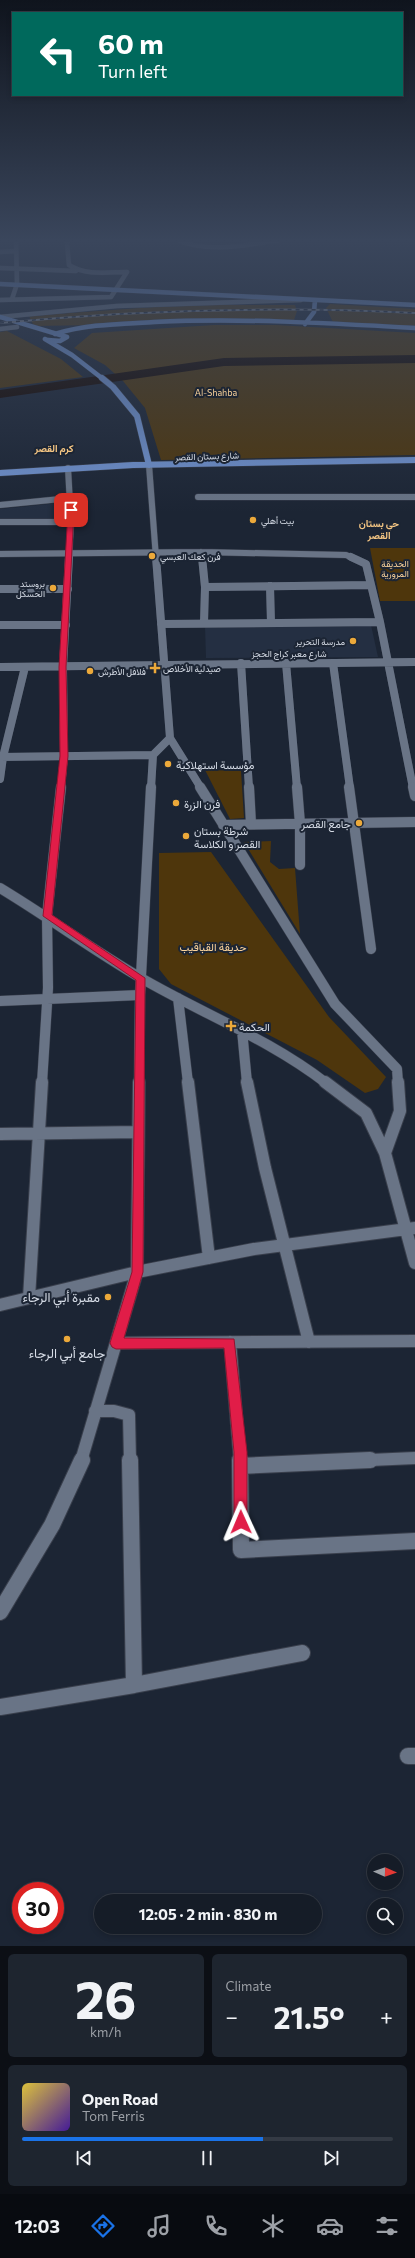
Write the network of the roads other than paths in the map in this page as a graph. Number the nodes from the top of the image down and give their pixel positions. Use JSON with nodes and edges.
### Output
{"nodes":[{"id":1,"x":24,"y":330,"type":"edge"},
{"id":2,"x":41,"y":330,"type":"edge"},
{"id":3,"x":73,"y":330,"type":"edge"},
{"id":4,"x":92,"y":330,"type":"edge"},
{"id":5,"x":31,"y":333,"type":"dead end"},
{"id":6,"x":55,"y":334,"type":"junction"},
{"id":7,"x":38,"y":335,"type":"dead end"},
{"id":8,"x":45,"y":338,"type":"junction"},
{"id":9,"x":66,"y":338,"type":"junction"},
{"id":10,"x":72,"y":355,"type":"junction"},
{"id":11,"x":415,"y":460,"type":"edge"},
{"id":12,"x":149,"y":465,"type":"junction"},
{"id":13,"x":68,"y":468,"type":"junction"},
{"id":14,"x":0,"y":472,"type":"edge"},
{"id":15,"x":415,"y":497,"type":"edge"},
{"id":16,"x":71,"y":498,"type":"junction"},
{"id":17,"x":198,"y":498,"type":"dead end"},
{"id":18,"x":0,"y":505,"type":"edge"},
{"id":19,"x":0,"y":522,"type":"edge"},
{"id":20,"x":71,"y":522,"type":"junction"},
{"id":21,"x":201,"y":552,"type":"junction"},
{"id":22,"x":0,"y":554,"type":"edge"},
{"id":23,"x":70,"y":554,"type":"junction"},
{"id":24,"x":156,"y":554,"type":"junction"},
{"id":25,"x":371,"y":585,"type":"junction"},
{"id":26,"x":270,"y":586,"type":"junction"},
{"id":27,"x":204,"y":587,"type":"junction"},
{"id":28,"x":0,"y":589,"type":"edge"},
{"id":29,"x":68,"y":589,"type":"junction"},
{"id":30,"x":380,"y":622,"type":"junction"},
{"id":31,"x":204,"y":623,"type":"junction"},
{"id":32,"x":271,"y":623,"type":"junction"},
{"id":33,"x":66,"y":624,"type":"junction"},
{"id":34,"x":161,"y":624,"type":"junction"},
{"id":35,"x":0,"y":625,"type":"edge"},
{"id":36,"x":387,"y":662,"type":"junction"},
{"id":37,"x":415,"y":662,"type":"edge"},
{"id":38,"x":242,"y":663,"type":"junction"},
{"id":39,"x":286,"y":663,"type":"junction"},
{"id":40,"x":333,"y":663,"type":"junction"},
{"id":41,"x":163,"y":666,"type":"junction"},
{"id":42,"x":0,"y":667,"type":"edge"},
{"id":43,"x":25,"y":667,"type":"junction"},
{"id":44,"x":63,"y":667,"type":"junction"},
{"id":45,"x":170,"y":738,"type":"junction"},
{"id":46,"x":153,"y":755,"type":"junction"},
{"id":47,"x":64,"y":756,"type":"junction"},
{"id":48,"x":1,"y":757,"type":"edge"},
{"id":49,"x":0,"y":779,"type":"edge"},
{"id":50,"x":415,"y":796,"type":"edge"},
{"id":51,"x":415,"y":822,"type":"edge"},
{"id":52,"x":353,"y":823,"type":"junction"},
{"id":53,"x":251,"y":824,"type":"junction"},
{"id":54,"x":300,"y":824,"type":"junction"},
{"id":55,"x":223,"y":825,"type":"junction"},
{"id":56,"x":300,"y":865,"type":"dead end"},
{"id":57,"x":0,"y":888,"type":"edge"},
{"id":58,"x":47,"y":916,"type":"junction"},
{"id":59,"x":371,"y":949,"type":"dead end"},
{"id":60,"x":141,"y":978,"type":"junction"},
{"id":61,"x":140,"y":995,"type":"junction"},
{"id":62,"x":178,"y":998,"type":"junction"},
{"id":63,"x":46,"y":999,"type":"junction"},
{"id":64,"x":0,"y":1001,"type":"edge"},
{"id":65,"x":242,"y":1030,"type":"junction"},
{"id":66,"x":138,"y":1132,"type":"junction"},
{"id":67,"x":0,"y":1134,"type":"edge"},
{"id":68,"x":38,"y":1134,"type":"junction"},
{"id":69,"x":385,"y":1153,"type":"junction"},
{"id":70,"x":411,"y":1229,"type":"edge"},
{"id":71,"x":283,"y":1245,"type":"junction"},
{"id":72,"x":209,"y":1258,"type":"junction"},
{"id":73,"x":415,"y":1263,"type":"edge"},
{"id":74,"x":137,"y":1272,"type":"junction"},
{"id":75,"x":29,"y":1298,"type":"junction"},
{"id":76,"x":0,"y":1305,"type":"edge"},
{"id":77,"x":415,"y":1341,"type":"edge"},
{"id":78,"x":230,"y":1342,"type":"junction"},
{"id":79,"x":309,"y":1342,"type":"junction"},
{"id":80,"x":116,"y":1343,"type":"junction"},
{"id":81,"x":96,"y":1411,"type":"junction"},
{"id":82,"x":415,"y":1458,"type":"edge"},
{"id":83,"x":240,"y":1466,"type":"junction"},
{"id":84,"x":415,"y":1541,"type":"edge"},
{"id":85,"x":0,"y":1612,"type":"edge"},
{"id":86,"x":302,"y":1653,"type":"dead end"},
{"id":87,"x":134,"y":1685,"type":"junction"},
{"id":88,"x":0,"y":1708,"type":"edge"}],
"edges":[{"from":1,"to":5,"type":"main road"},
{"from":2,"to":6,"type":"main road"},
{"from":3,"to":6,"type":"main road"},
{"from":4,"to":9,"type":"main road"},
{"from":6,"to":8,"type":"main road"},
{"from":6,"to":9,"type":"main road"},
{"from":7,"to":8,"type":"main road"},
{"from":8,"to":9,"type":"main road"},
{"from":8,"to":10,"type":"main road"},
{"from":9,"to":10,"type":"main road"},
{"from":10,"to":12,"type":"main road"},
{"from":11,"to":12,"type":"main road","name":"شارع بستان القصر"},
{"from":12,"to":13,"type":"main road","name":"شارع بستان القصر"},
{"from":12,"to":24,"type":"street"},
{"from":13,"to":14,"type":"main road","name":"شارع بستان القصر"},
{"from":13,"to":16,"type":"street"},
{"from":15,"to":17,"type":"street"},
{"from":16,"to":18,"type":"street"},
{"from":16,"to":20,"type":"street"},
{"from":19,"to":20,"type":"street"},
{"from":20,"to":23,"type":"street"},
{"from":21,"to":24,"type":"street"},
{"from":21,"to":25,"type":"street"},
{"from":21,"to":27,"type":"street"},
{"from":22,"to":23,"type":"street"},
{"from":23,"to":24,"type":"street"},
{"from":23,"to":29,"type":"street"},
{"from":24,"to":34,"type":"street"},
{"from":25,"to":26,"type":"street"},
{"from":25,"to":30,"type":"street"},
{"from":26,"to":27,"type":"street"},
{"from":26,"to":32,"type":"street"},
{"from":27,"to":31,"type":"street"},
{"from":28,"to":29,"type":"street"},
{"from":29,"to":33,"type":"street"},
{"from":30,"to":32,"type":"street"},
{"from":30,"to":36,"type":"street"},
{"from":31,"to":32,"type":"street"},
{"from":31,"to":34,"type":"street"},
{"from":33,"to":35,"type":"street"},
{"from":33,"to":44,"type":"street"},
{"from":34,"to":41,"type":"street"},
{"from":36,"to":37,"type":"street","name":"شارع معبر كراج الحجز"},
{"from":36,"to":40,"type":"street","name":"شارع معبر كراج الحجز"},
{"from":36,"to":50,"type":"street"},
{"from":38,"to":39,"type":"street","name":"شارع معبر كراج الحجز"},
{"from":38,"to":41,"type":"street","name":"شارع معبر كراج الحجز"},
{"from":38,"to":53,"type":"street"},
{"from":39,"to":40,"type":"street","name":"شارع معبر كراج الحجز"},
{"from":39,"to":54,"type":"street"},
{"from":40,"to":52,"type":"street"},
{"from":41,"to":44,"type":"street","name":"شارع معبر كراج الحجز"},
{"from":41,"to":45,"type":"street"},
{"from":42,"to":43,"type":"street","name":"شارع معبر كراج الحجز"},
{"from":43,"to":44,"type":"street","name":"شارع معبر كراج الحجز"},
{"from":43,"to":48,"type":"street"},
{"from":44,"to":47,"type":"street"},
{"from":45,"to":46,"type":"street"},
{"from":45,"to":55,"type":"street"},
{"from":46,"to":47,"type":"street"},
{"from":46,"to":60,"type":"street"},
{"from":47,"to":48,"type":"street"},
{"from":47,"to":58,"type":"street"},
{"from":48,"to":49,"type":"street"},
{"from":51,"to":52,"type":"street"},
{"from":52,"to":54,"type":"street"},
{"from":52,"to":59,"type":"street"},
{"from":53,"to":54,"type":"street"},
{"from":53,"to":55,"type":"street"},
{"from":54,"to":56,"type":"street"},
{"from":55,"to":69,"type":"street"},
{"from":57,"to":58,"type":"street"},
{"from":58,"to":60,"type":"street"},
{"from":58,"to":63,"type":"street"},
{"from":60,"to":61,"type":"street"},
{"from":60,"to":62,"type":"street"},
{"from":61,"to":63,"type":"street"},
{"from":61,"to":66,"type":"street"},
{"from":62,"to":65,"type":"street"},
{"from":62,"to":72,"type":"street"},
{"from":63,"to":64,"type":"street"},
{"from":63,"to":68,"type":"street"},
{"from":65,"to":69,"type":"street"},
{"from":65,"to":71,"type":"street"},
{"from":66,"to":68,"type":"street"},
{"from":66,"to":74,"type":"street"},
{"from":67,"to":68,"type":"street"},
{"from":68,"to":75,"type":"street"},
{"from":69,"to":70,"type":"street"},
{"from":70,"to":71,"type":"street"},
{"from":70,"to":73,"type":"street"},
{"from":71,"to":72,"type":"street"},
{"from":71,"to":79,"type":"street"},
{"from":72,"to":74,"type":"street"},
{"from":74,"to":75,"type":"street"},
{"from":74,"to":80,"type":"street"},
{"from":75,"to":76,"type":"street"},
{"from":77,"to":79,"type":"street"},
{"from":78,"to":79,"type":"street"},
{"from":78,"to":80,"type":"street"},
{"from":78,"to":83,"type":"street"},
{"from":80,"to":81,"type":"street"},
{"from":81,"to":85,"type":"street"},
{"from":81,"to":87,"type":"street"},
{"from":82,"to":83,"type":"street"},
{"from":83,"to":84,"type":"street"},
{"from":86,"to":87,"type":"street"},
{"from":87,"to":88,"type":"street"}]}
